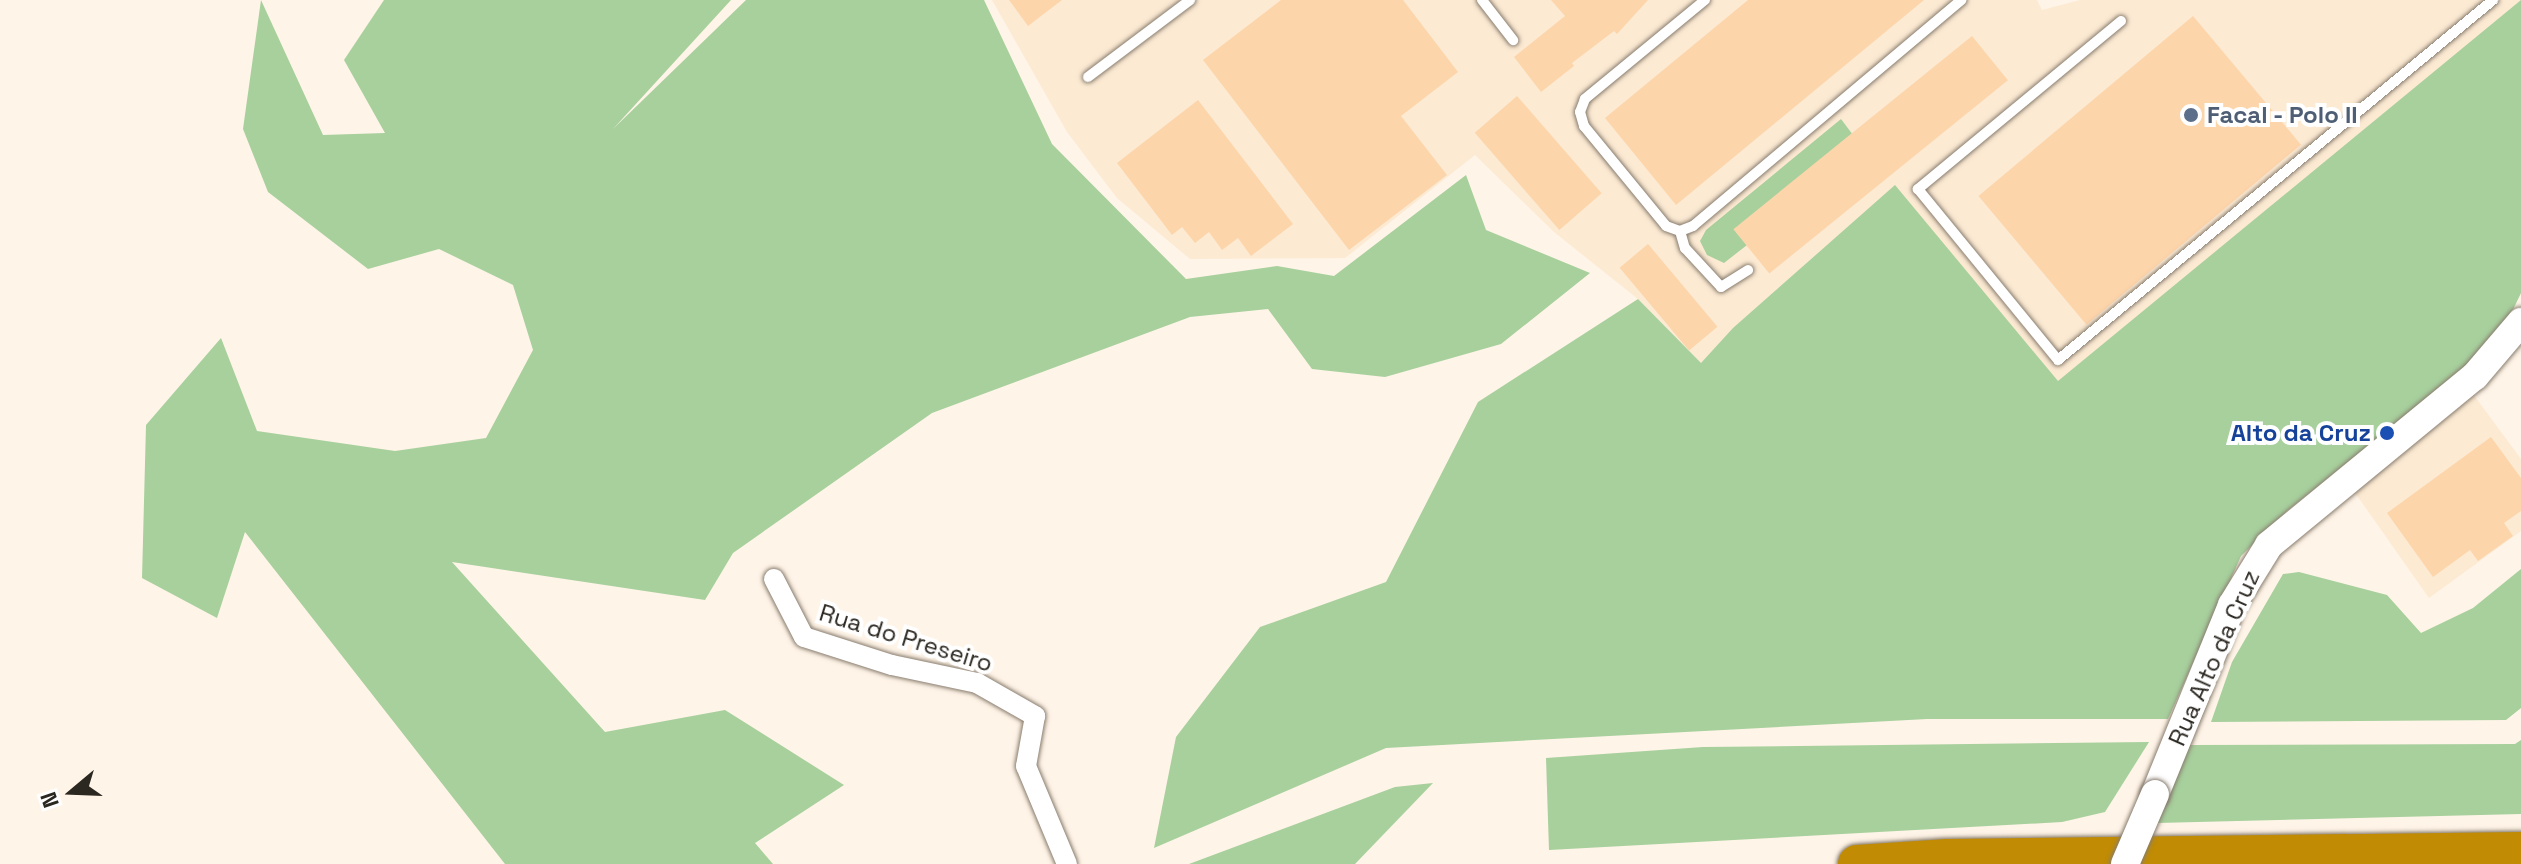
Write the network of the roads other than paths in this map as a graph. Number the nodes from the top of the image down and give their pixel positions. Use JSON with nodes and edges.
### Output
{"nodes":[{"id":1,"x":1190,"y":0,"type":"edge"},
{"id":2,"x":1482,"y":0,"type":"edge"},
{"id":3,"x":1705,"y":0,"type":"edge"},
{"id":4,"x":1961,"y":0,"type":"edge"},
{"id":5,"x":2493,"y":0,"type":"edge"},
{"id":6,"x":2121,"y":21,"type":"dead end"},
{"id":7,"x":1513,"y":40,"type":"dead end"},
{"id":8,"x":1088,"y":77,"type":"dead end"},
{"id":9,"x":1680,"y":231,"type":"junction"},
{"id":10,"x":1748,"y":270,"type":"dead end"},
{"id":11,"x":2521,"y":322,"type":"edge"},
{"id":12,"x":774,"y":579,"type":"dead end"},
{"id":13,"x":2521,"y":851,"type":"edge"},
{"id":14,"x":1067,"y":864,"type":"edge"},
{"id":15,"x":1857,"y":864,"type":"edge"},
{"id":16,"x":2125,"y":864,"type":"edge"}],
"edges":[{"from":1,"to":8,"type":"lane"},
{"from":2,"to":7,"type":"lane"},
{"from":3,"to":9,"type":"lane"},
{"from":4,"to":9,"type":"lane"},
{"from":5,"to":6,"type":"lane"},
{"from":9,"to":10,"type":"lane"},
{"from":11,"to":16,"type":"street","name":"Rua Alto da Cruz","bridge":true},
{"from":12,"to":14,"type":"street","name":"Rua do Preseiro"},
{"from":13,"to":15,"type":"highway"}]}
